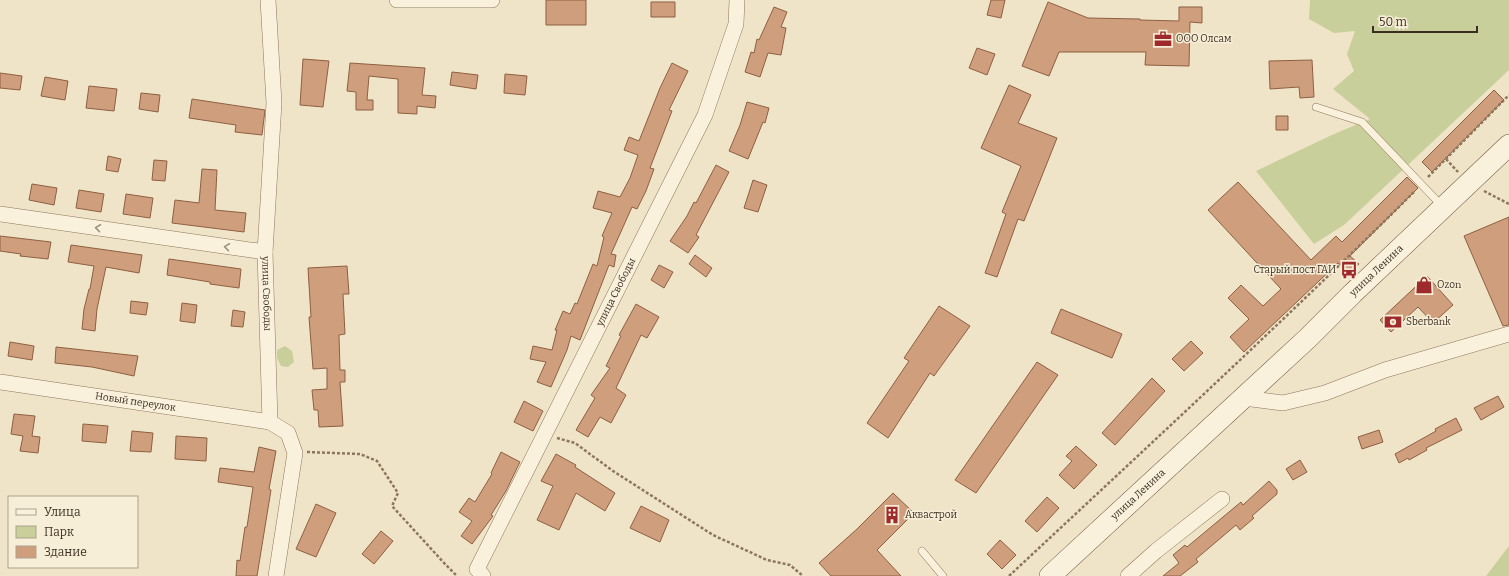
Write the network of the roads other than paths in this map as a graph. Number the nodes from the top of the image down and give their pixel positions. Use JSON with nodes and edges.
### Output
{"nodes":[{"id":1,"x":268,"y":0,"type":"edge"},
{"id":2,"x":396,"y":0,"type":"edge"},
{"id":3,"x":492,"y":0,"type":"edge"},
{"id":4,"x":737,"y":0,"type":"edge"},
{"id":5,"x":1316,"y":107,"type":"dead end"},
{"id":6,"x":1509,"y":145,"type":"edge"},
{"id":7,"x":1444,"y":208,"type":"junction"},
{"id":8,"x":0,"y":214,"type":"edge"},
{"id":9,"x":265,"y":252,"type":"junction"},
{"id":10,"x":1509,"y":334,"type":"edge"},
{"id":11,"x":0,"y":382,"type":"edge"},
{"id":12,"x":1244,"y":398,"type":"junction"},
{"id":13,"x":270,"y":422,"type":"junction"},
{"id":14,"x":1222,"y":499,"type":"dead end"},
{"id":15,"x":922,"y":551,"type":"dead end"},
{"id":16,"x":276,"y":576,"type":"edge"},
{"id":17,"x":483,"y":576,"type":"edge"},
{"id":18,"x":943,"y":576,"type":"edge"},
{"id":19,"x":1050,"y":576,"type":"edge"},
{"id":20,"x":1128,"y":576,"type":"edge"}],
"edges":[{"from":1,"to":9,"type":"street","name":"улица Свободы"},
{"from":2,"to":3,"type":"street"},
{"from":4,"to":17,"type":"street","name":"улица Свободы"},
{"from":5,"to":7,"type":"lane"},
{"from":6,"to":7,"type":"main road","name":"улица Ленина"},
{"from":7,"to":12,"type":"main road","name":"улица Ленина"},
{"from":9,"to":8,"type":"street","one_way":true},
{"from":9,"to":13,"type":"street","name":"улица Свободы"},
{"from":10,"to":12,"type":"street"},
{"from":11,"to":13,"type":"street","name":"Новый переулок"},
{"from":12,"to":19,"type":"main road","name":"улица Ленина"},
{"from":13,"to":16,"type":"street"},
{"from":14,"to":20,"type":"street"},
{"from":15,"to":18,"type":"lane"}]}
